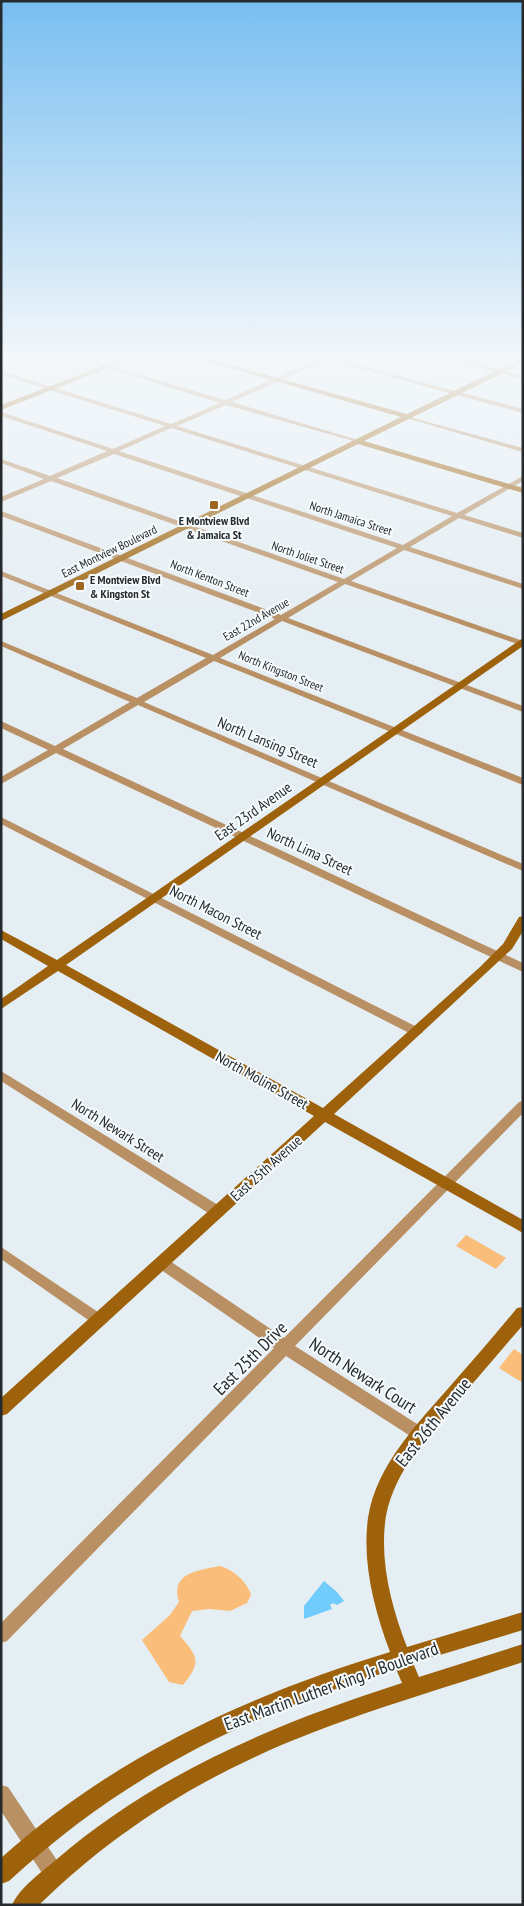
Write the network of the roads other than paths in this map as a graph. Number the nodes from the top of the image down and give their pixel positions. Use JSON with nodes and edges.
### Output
{"nodes":[{"id":1,"x":107,"y":449,"type":"edge"},
{"id":2,"x":118,"y":449,"type":"edge"},
{"id":3,"x":245,"y":449,"type":"edge"},
{"id":4,"x":344,"y":449,"type":"edge"},
{"id":5,"x":382,"y":449,"type":"edge"},
{"id":6,"x":113,"y":451,"type":"junction"},
{"id":7,"x":1,"y":461,"type":"edge"},
{"id":8,"x":305,"y":468,"type":"junction"},
{"id":9,"x":51,"y":478,"type":"junction"},
{"id":10,"x":523,"y":478,"type":"edge"},
{"id":11,"x":509,"y":486,"type":"junction"},
{"id":12,"x":523,"y":491,"type":"edge"},
{"id":13,"x":248,"y":496,"type":"junction"},
{"id":14,"x":1,"y":500,"type":"edge"},
{"id":15,"x":1,"y":513,"type":"edge"},
{"id":16,"x":459,"y":516,"type":"junction"},
{"id":17,"x":187,"y":526,"type":"junction"},
{"id":18,"x":523,"y":536,"type":"edge"},
{"id":19,"x":404,"y":548,"type":"junction"},
{"id":20,"x":122,"y":558,"type":"junction"},
{"id":21,"x":1,"y":573,"type":"edge"},
{"id":22,"x":345,"y":582,"type":"junction"},
{"id":23,"x":523,"y":587,"type":"edge"},
{"id":24,"x":52,"y":593,"type":"junction"},
{"id":25,"x":1,"y":618,"type":"edge"},
{"id":26,"x":282,"y":618,"type":"junction"},
{"id":27,"x":1,"y":643,"type":"edge"},
{"id":28,"x":522,"y":643,"type":"edge"},
{"id":29,"x":214,"y":658,"type":"junction"},
{"id":30,"x":460,"y":685,"type":"junction"},
{"id":31,"x":138,"y":702,"type":"junction"},
{"id":32,"x":523,"y":709,"type":"edge"},
{"id":33,"x":1,"y":724,"type":"edge"},
{"id":34,"x":394,"y":730,"type":"junction"},
{"id":35,"x":55,"y":750,"type":"junction"},
{"id":36,"x":1,"y":782,"type":"edge"},
{"id":37,"x":322,"y":782,"type":"junction"},
{"id":38,"x":523,"y":782,"type":"edge"},
{"id":39,"x":1,"y":820,"type":"edge"},
{"id":40,"x":243,"y":836,"type":"junction"},
{"id":41,"x":523,"y":868,"type":"edge"},
{"id":42,"x":155,"y":898,"type":"junction"},
{"id":43,"x":523,"y":920,"type":"edge"},
{"id":44,"x":1,"y":934,"type":"edge"},
{"id":45,"x":498,"y":956,"type":"junction"},
{"id":46,"x":58,"y":966,"type":"junction"},
{"id":47,"x":523,"y":968,"type":"edge"},
{"id":48,"x":1,"y":1005,"type":"edge"},
{"id":49,"x":416,"y":1032,"type":"junction"},
{"id":50,"x":1,"y":1075,"type":"edge"},
{"id":51,"x":523,"y":1105,"type":"edge"},
{"id":52,"x":324,"y":1116,"type":"junction"},
{"id":53,"x":446,"y":1184,"type":"junction"},
{"id":54,"x":218,"y":1212,"type":"junction"},
{"id":55,"x":523,"y":1227,"type":"edge"},
{"id":56,"x":1,"y":1252,"type":"edge"},
{"id":57,"x":162,"y":1263,"type":"junction"},
{"id":58,"x":523,"y":1313,"type":"edge"},
{"id":59,"x":99,"y":1320,"type":"junction"},
{"id":60,"x":286,"y":1347,"type":"junction"},
{"id":61,"x":1,"y":1409,"type":"edge"},
{"id":62,"x":420,"y":1434,"type":"junction"},
{"id":63,"x":523,"y":1621,"type":"edge"},
{"id":64,"x":1,"y":1635,"type":"edge"},
{"id":65,"x":523,"y":1653,"type":"edge"},
{"id":66,"x":401,"y":1658,"type":"junction"},
{"id":67,"x":414,"y":1689,"type":"junction"},
{"id":68,"x":1,"y":1794,"type":"edge"},
{"id":69,"x":34,"y":1845,"type":"junction"},
{"id":70,"x":1,"y":1873,"type":"edge"},
{"id":71,"x":54,"y":1875,"type":"junction"},
{"id":72,"x":23,"y":1905,"type":"edge"}],
"edges":[{"from":1,"to":6,"type":"street","name":"North Jamaica Street"},
{"from":2,"to":6,"type":"street"},
{"from":3,"to":8,"type":"street"},
{"from":4,"to":8,"type":"street","name":"East Montview Boulevard"},
{"from":5,"to":11,"type":"street"},
{"from":6,"to":9,"type":"street"},
{"from":6,"to":13,"type":"street","name":"North Jamaica Street"},
{"from":7,"to":9,"type":"street","name":"North Joliet Street"},
{"from":8,"to":13,"type":"street","name":"East Montview Boulevard"},
{"from":8,"to":16,"type":"street"},
{"from":9,"to":14,"type":"street"},
{"from":9,"to":17,"type":"street","name":"North Joliet Street"},
{"from":10,"to":11,"type":"street","name":"East 22nd Avenue"},
{"from":11,"to":12,"type":"street"},
{"from":11,"to":16,"type":"street","name":"East 22nd Avenue"},
{"from":13,"to":17,"type":"street","name":"East Montview Boulevard"},
{"from":13,"to":19,"type":"street","name":"North Jamaica Street"},
{"from":15,"to":20,"type":"street","name":"North Kenton Street"},
{"from":16,"to":18,"type":"street"},
{"from":16,"to":19,"type":"street","name":"East 22nd Avenue"},
{"from":17,"to":20,"type":"street","name":"East Montview Boulevard"},
{"from":17,"to":22,"type":"street","name":"North Joliet Street"},
{"from":19,"to":22,"type":"street","name":"East 22nd Avenue"},
{"from":19,"to":23,"type":"street","name":"North Jamaica Street"},
{"from":20,"to":24,"type":"street","name":"East Montview Boulevard"},
{"from":20,"to":26,"type":"street","name":"North Kenton Street"},
{"from":21,"to":24,"type":"street","name":"North Kingston Street"},
{"from":22,"to":26,"type":"street","name":"East 22nd Avenue"},
{"from":22,"to":28,"type":"street","name":"North Joliet Street"},
{"from":24,"to":25,"type":"street","name":"East Montview Boulevard"},
{"from":24,"to":29,"type":"street","name":"North Kingston Street"},
{"from":26,"to":29,"type":"street","name":"East 22nd Avenue"},
{"from":26,"to":30,"type":"street","name":"North Kenton Street"},
{"from":27,"to":31,"type":"street","name":"North Lansing Street"},
{"from":28,"to":30,"type":"street","name":"East 23rd Avenue"},
{"from":29,"to":31,"type":"street","name":"East 22nd Avenue"},
{"from":29,"to":34,"type":"street","name":"North Kingston Street"},
{"from":30,"to":32,"type":"street","name":"North Kenton Street"},
{"from":30,"to":34,"type":"street","name":"East 23rd Avenue"},
{"from":31,"to":35,"type":"street","name":"East 22nd Avenue"},
{"from":31,"to":37,"type":"street","name":"North Lansing Street"},
{"from":33,"to":35,"type":"street","name":"North Lima Street"},
{"from":34,"to":37,"type":"street","name":"East 23rd Avenue"},
{"from":34,"to":38,"type":"street","name":"North Kingston Street"},
{"from":35,"to":36,"type":"street","name":"East 22nd Avenue"},
{"from":35,"to":40,"type":"street","name":"North Lima Street"},
{"from":37,"to":40,"type":"street","name":"East 23rd Avenue"},
{"from":37,"to":41,"type":"street","name":"North Lansing Street"},
{"from":39,"to":42,"type":"street","name":"North Macon Street"},
{"from":40,"to":42,"type":"street","name":"East 23rd Avenue"},
{"from":40,"to":45,"type":"street","name":"North Lima Street"},
{"from":42,"to":46,"type":"street","name":"East 23rd Avenue"},
{"from":42,"to":49,"type":"street","name":"North Macon Street"},
{"from":43,"to":45,"type":"street","name":"East 25th Avenue"},
{"from":44,"to":46,"type":"street","name":"North Moline Street"},
{"from":45,"to":47,"type":"street","name":"North Lima Street"},
{"from":45,"to":49,"type":"street","name":"East 25th Avenue"},
{"from":46,"to":48,"type":"street","name":"East 23rd Avenue"},
{"from":46,"to":52,"type":"street","name":"North Moline Street"},
{"from":49,"to":52,"type":"street","name":"East 25th Avenue"},
{"from":50,"to":54,"type":"street","name":"North Newark Street"},
{"from":51,"to":53,"type":"street","name":"East 25th Drive"},
{"from":52,"to":53,"type":"street","name":"North Moline Street"},
{"from":52,"to":54,"type":"street","name":"East 25th Avenue"},
{"from":53,"to":55,"type":"street","name":"North Moline Street"},
{"from":53,"to":60,"type":"street","name":"East 25th Drive"},
{"from":54,"to":57,"type":"street","name":"East 25th Avenue"},
{"from":56,"to":59,"type":"street"},
{"from":57,"to":59,"type":"street","name":"East 25th Avenue"},
{"from":57,"to":60,"type":"street","name":"North Newark Court"},
{"from":58,"to":62,"type":"street","name":"East 26th Avenue"},
{"from":59,"to":61,"type":"street","name":"East 25th Avenue"},
{"from":60,"to":62,"type":"street","name":"North Newark Court"},
{"from":60,"to":64,"type":"street","name":"East 25th Drive"},
{"from":62,"to":66,"type":"street","name":"East 26th Avenue"},
{"from":63,"to":66,"type":"street","name":"East Martin Luther King Jr Boulevard"},
{"from":65,"to":67,"type":"street","name":"East Martin Luther King Jr Boulevard"},
{"from":66,"to":67,"type":"street","name":"East 26th Avenue"},
{"from":66,"to":69,"type":"street","name":"East Martin Luther King Jr Boulevard"},
{"from":67,"to":71,"type":"street","name":"East Martin Luther King Jr Boulevard"},
{"from":68,"to":69,"type":"street"},
{"from":69,"to":70,"type":"street","name":"East Martin Luther King Jr Boulevard"},
{"from":69,"to":71,"type":"street"},
{"from":71,"to":72,"type":"street","name":"East Martin Luther King Jr Boulevard"}]}
